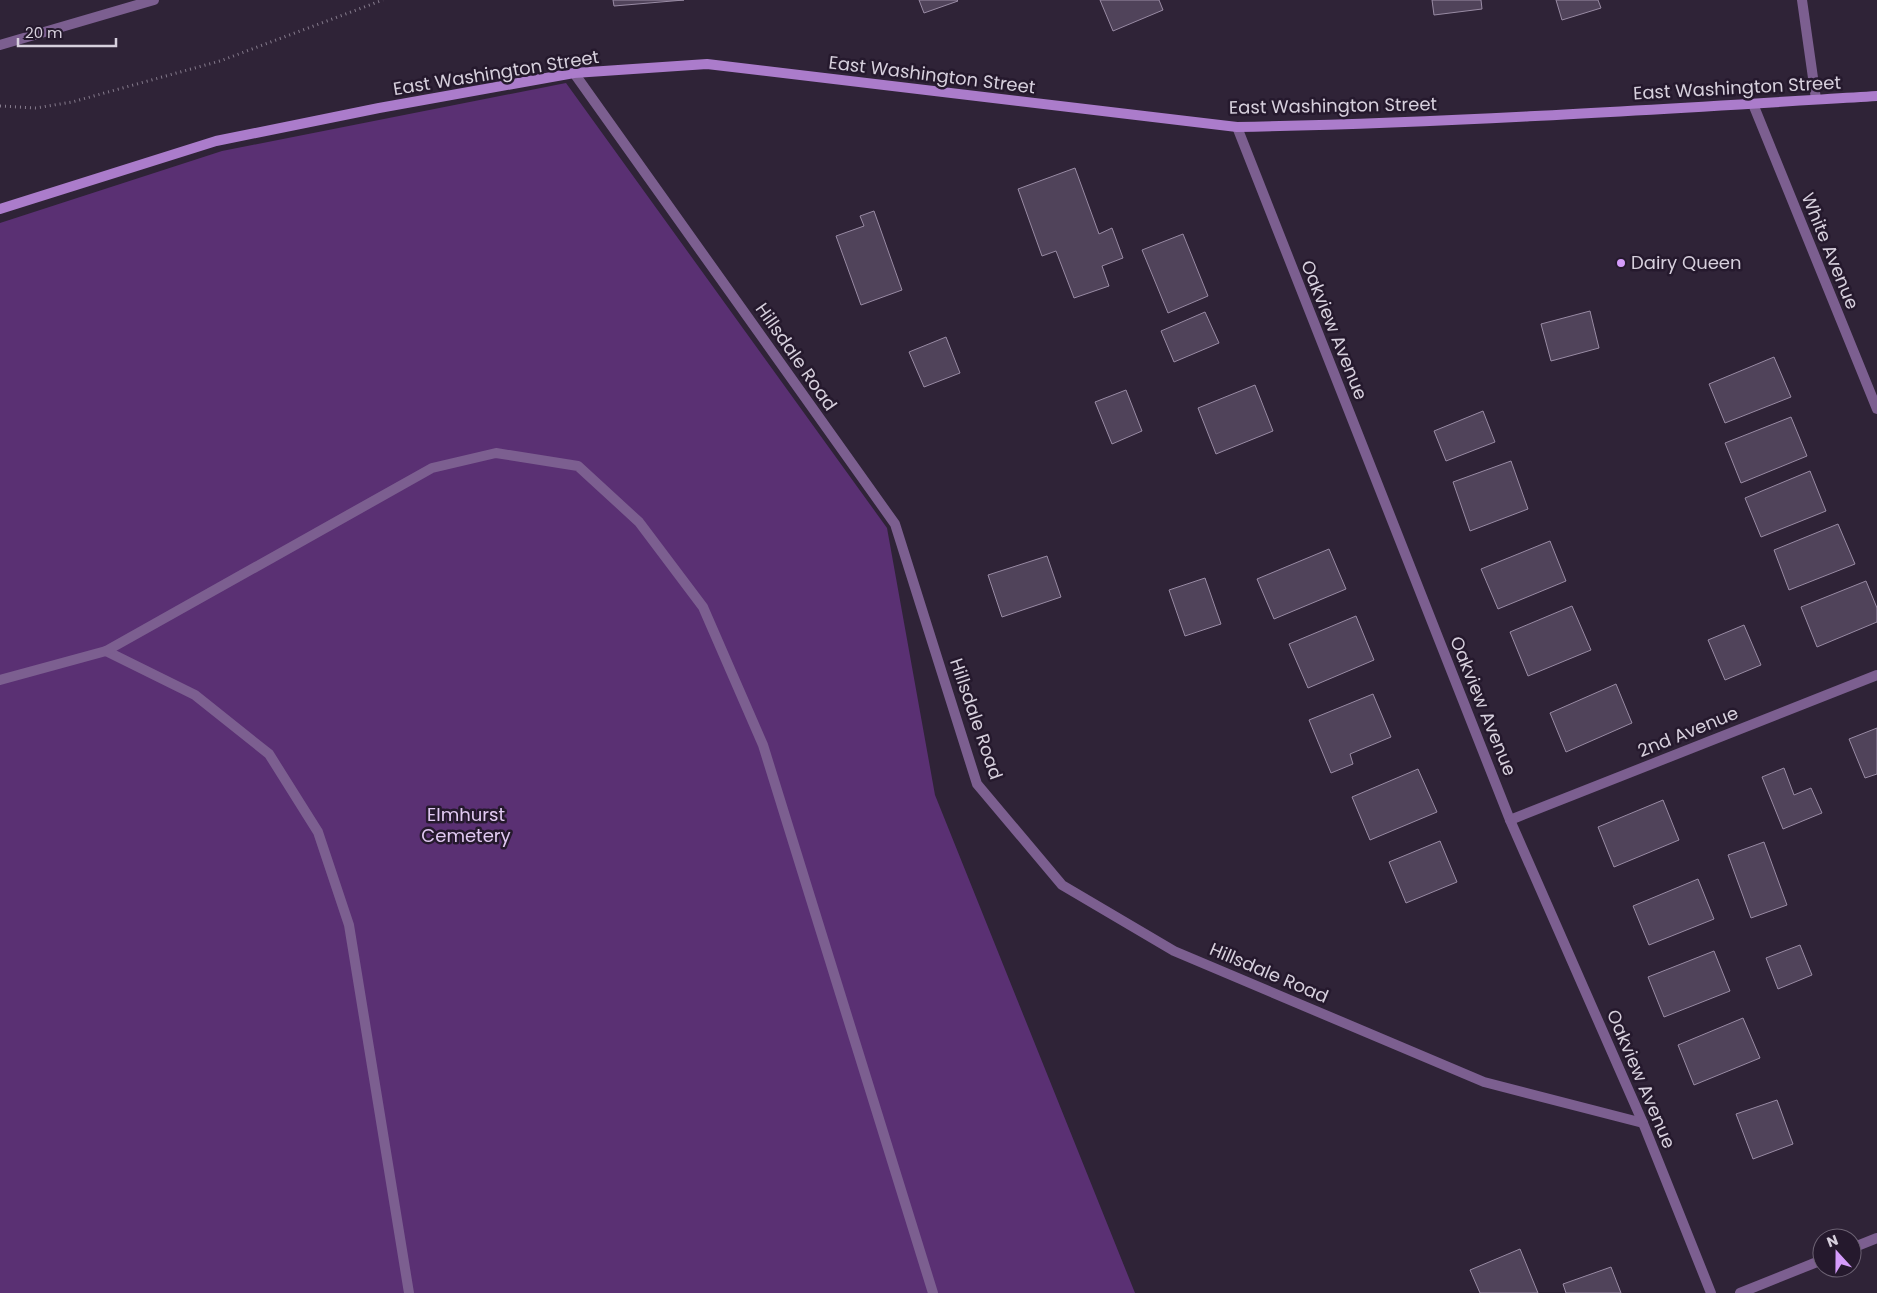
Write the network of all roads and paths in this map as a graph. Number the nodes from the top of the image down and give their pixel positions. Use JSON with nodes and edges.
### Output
{"nodes":[{"id":1,"x":154,"y":0,"type":"edge"},
{"id":2,"x":384,"y":0,"type":"edge"},
{"id":3,"x":1802,"y":0,"type":"edge"},
{"id":4,"x":0,"y":45,"type":"edge"},
{"id":5,"x":574,"y":73,"type":"junction"},
{"id":6,"x":1877,"y":96,"type":"edge"},
{"id":7,"x":1816,"y":100,"type":"junction"},
{"id":8,"x":1753,"y":104,"type":"junction"},
{"id":9,"x":0,"y":106,"type":"edge"},
{"id":10,"x":1237,"y":126,"type":"junction"},
{"id":11,"x":0,"y":209,"type":"edge"},
{"id":12,"x":1877,"y":409,"type":"edge"},
{"id":13,"x":106,"y":652,"type":"junction"},
{"id":14,"x":1877,"y":675,"type":"edge"},
{"id":15,"x":0,"y":680,"type":"edge"},
{"id":16,"x":1510,"y":820,"type":"junction"},
{"id":17,"x":1643,"y":1124,"type":"junction"},
{"id":18,"x":1877,"y":1238,"type":"edge"},
{"id":19,"x":1862,"y":1244,"type":"edge"},
{"id":20,"x":1812,"y":1264,"type":"edge"},
{"id":21,"x":409,"y":1293,"type":"edge"},
{"id":22,"x":933,"y":1293,"type":"edge"},
{"id":23,"x":1710,"y":1293,"type":"edge"},
{"id":24,"x":1740,"y":1293,"type":"edge"}],
"edges":[{"from":1,"to":4,"type":"street"},
{"from":2,"to":9,"type":"path"},
{"from":3,"to":7,"type":"street"},
{"from":5,"to":10,"type":"street","name":"East Washington Street"},
{"from":5,"to":11,"type":"street","name":"East Washington Street"},
{"from":5,"to":17,"type":"street","name":"Hillsdale Road"},
{"from":6,"to":7,"type":"street","name":"East Washington Street"},
{"from":7,"to":8,"type":"street","name":"East Washington Street"},
{"from":8,"to":10,"type":"street","name":"East Washington Street"},
{"from":8,"to":12,"type":"street","name":"White Avenue"},
{"from":10,"to":16,"type":"street","name":"Oakview Avenue"},
{"from":13,"to":15,"type":"street"},
{"from":13,"to":21,"type":"street"},
{"from":13,"to":22,"type":"street"},
{"from":14,"to":16,"type":"street","name":"2nd Avenue"},
{"from":16,"to":17,"type":"street","name":"Oakview Avenue"},
{"from":17,"to":23,"type":"street","name":"Oakview Avenue"},
{"from":18,"to":19,"type":"street"},
{"from":20,"to":24,"type":"street"}]}
